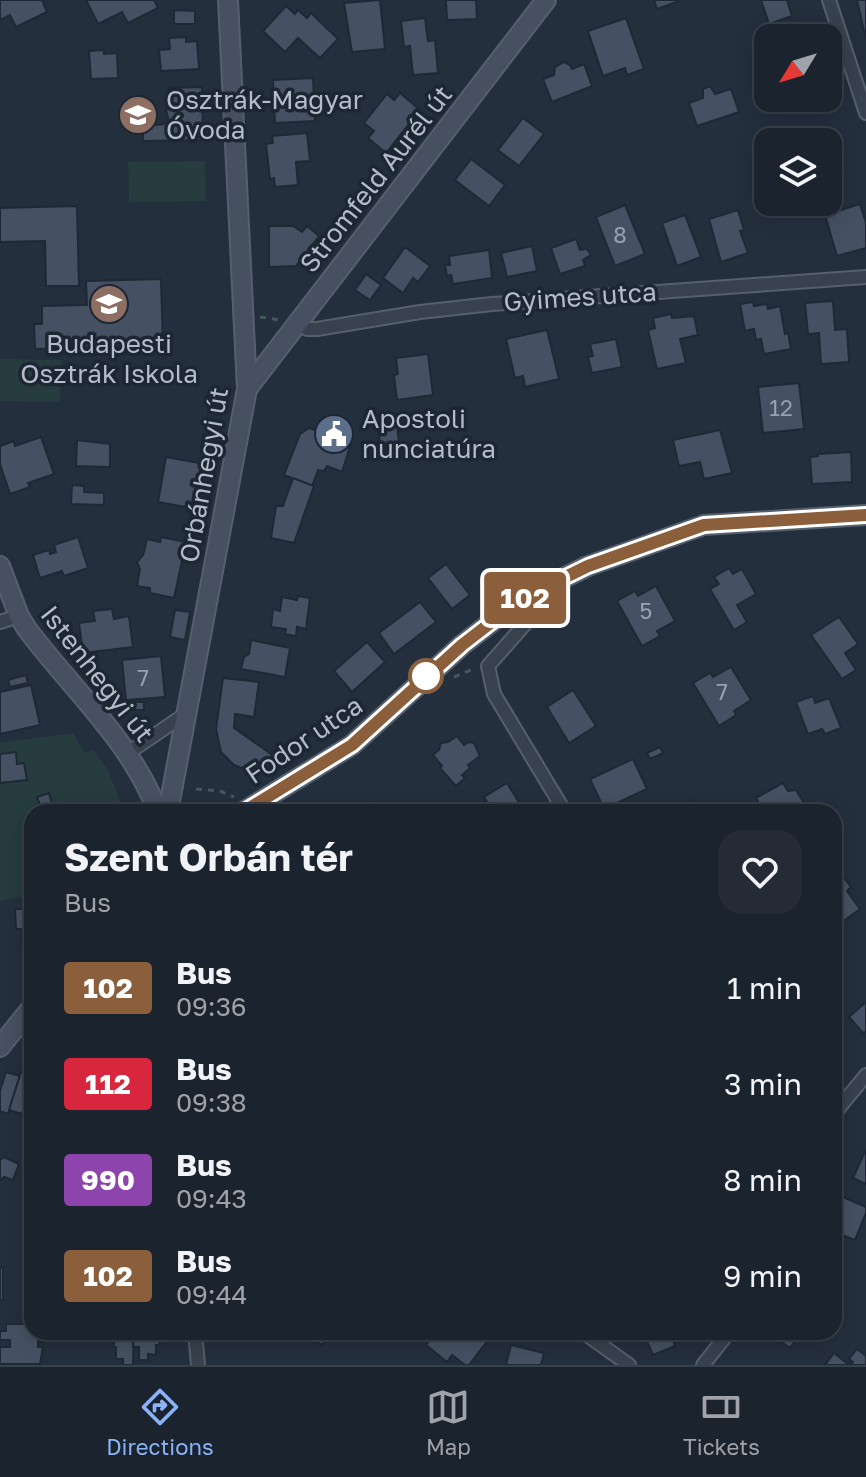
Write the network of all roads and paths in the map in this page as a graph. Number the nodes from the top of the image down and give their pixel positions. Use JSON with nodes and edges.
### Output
{"nodes":[{"id":1,"x":228,"y":0,"type":"edge"},
{"id":2,"x":546,"y":0,"type":"edge"},
{"id":3,"x":829,"y":0,"type":"edge"},
{"id":4,"x":866,"y":113,"type":"edge"},
{"id":5,"x":866,"y":277,"type":"edge"},
{"id":6,"x":244,"y":314,"type":"junction"},
{"id":7,"x":298,"y":322,"type":"junction"},
{"id":8,"x":247,"y":389,"type":"junction"},
{"id":9,"x":866,"y":515,"type":"edge"},
{"id":10,"x":0,"y":566,"type":"edge"},
{"id":11,"x":535,"y":592,"type":"junction"},
{"id":12,"x":19,"y":616,"type":"junction"},
{"id":13,"x":0,"y":622,"type":"edge"},
{"id":14,"x":187,"y":713,"type":"junction"},
{"id":15,"x":128,"y":753,"type":"junction"},
{"id":16,"x":196,"y":789,"type":"dead end"},
{"id":17,"x":220,"y":791,"type":"dead end"},
{"id":18,"x":155,"y":804,"type":"edge"},
{"id":19,"x":170,"y":804,"type":"edge"},
{"id":20,"x":256,"y":804,"type":"edge"},
{"id":21,"x":560,"y":804,"type":"edge"},
{"id":22,"x":24,"y":1017,"type":"edge"},
{"id":23,"x":0,"y":1047,"type":"edge"},
{"id":24,"x":866,"y":1075,"type":"edge"},
{"id":25,"x":842,"y":1104,"type":"edge"},
{"id":26,"x":196,"y":1340,"type":"edge"},
{"id":27,"x":594,"y":1340,"type":"edge"},
{"id":28,"x":723,"y":1340,"type":"edge"},
{"id":29,"x":198,"y":1365,"type":"edge"},
{"id":30,"x":629,"y":1365,"type":"edge"},
{"id":31,"x":703,"y":1365,"type":"edge"}],
"edges":[{"from":1,"to":6,"type":"street","name":"Orbánhegyi út"},
{"from":2,"to":7,"type":"street","name":"Stromfeld Aurél út"},
{"from":3,"to":4,"type":"street"},
{"from":5,"to":7,"type":"street","name":"Gyimes utca"},
{"from":6,"to":7,"type":"path"},
{"from":6,"to":8,"type":"street","name":"Orbánhegyi út"},
{"from":7,"to":8,"type":"street","name":"Stromfeld Aurél út"},
{"from":8,"to":14,"type":"street","name":"Orbánhegyi út"},
{"from":9,"to":11,"type":"street","name":"Fodor utca"},
{"from":10,"to":12,"type":"street","name":"Istenhegyi út"},
{"from":11,"to":20,"type":"street","name":"Fodor utca"},
{"from":11,"to":21,"type":"street"},
{"from":12,"to":13,"type":"street"},
{"from":12,"to":15,"type":"street","name":"Istenhegyi út"},
{"from":14,"to":15,"type":"street"},
{"from":14,"to":19,"type":"street","name":"Orbánhegyi út"},
{"from":15,"to":18,"type":"street","name":"Istenhegyi út"},
{"from":16,"to":17,"type":"path"},
{"from":22,"to":23,"type":"street"},
{"from":24,"to":25,"type":"street"},
{"from":26,"to":29,"type":"street"},
{"from":27,"to":30,"type":"street"},
{"from":28,"to":31,"type":"street"}]}
